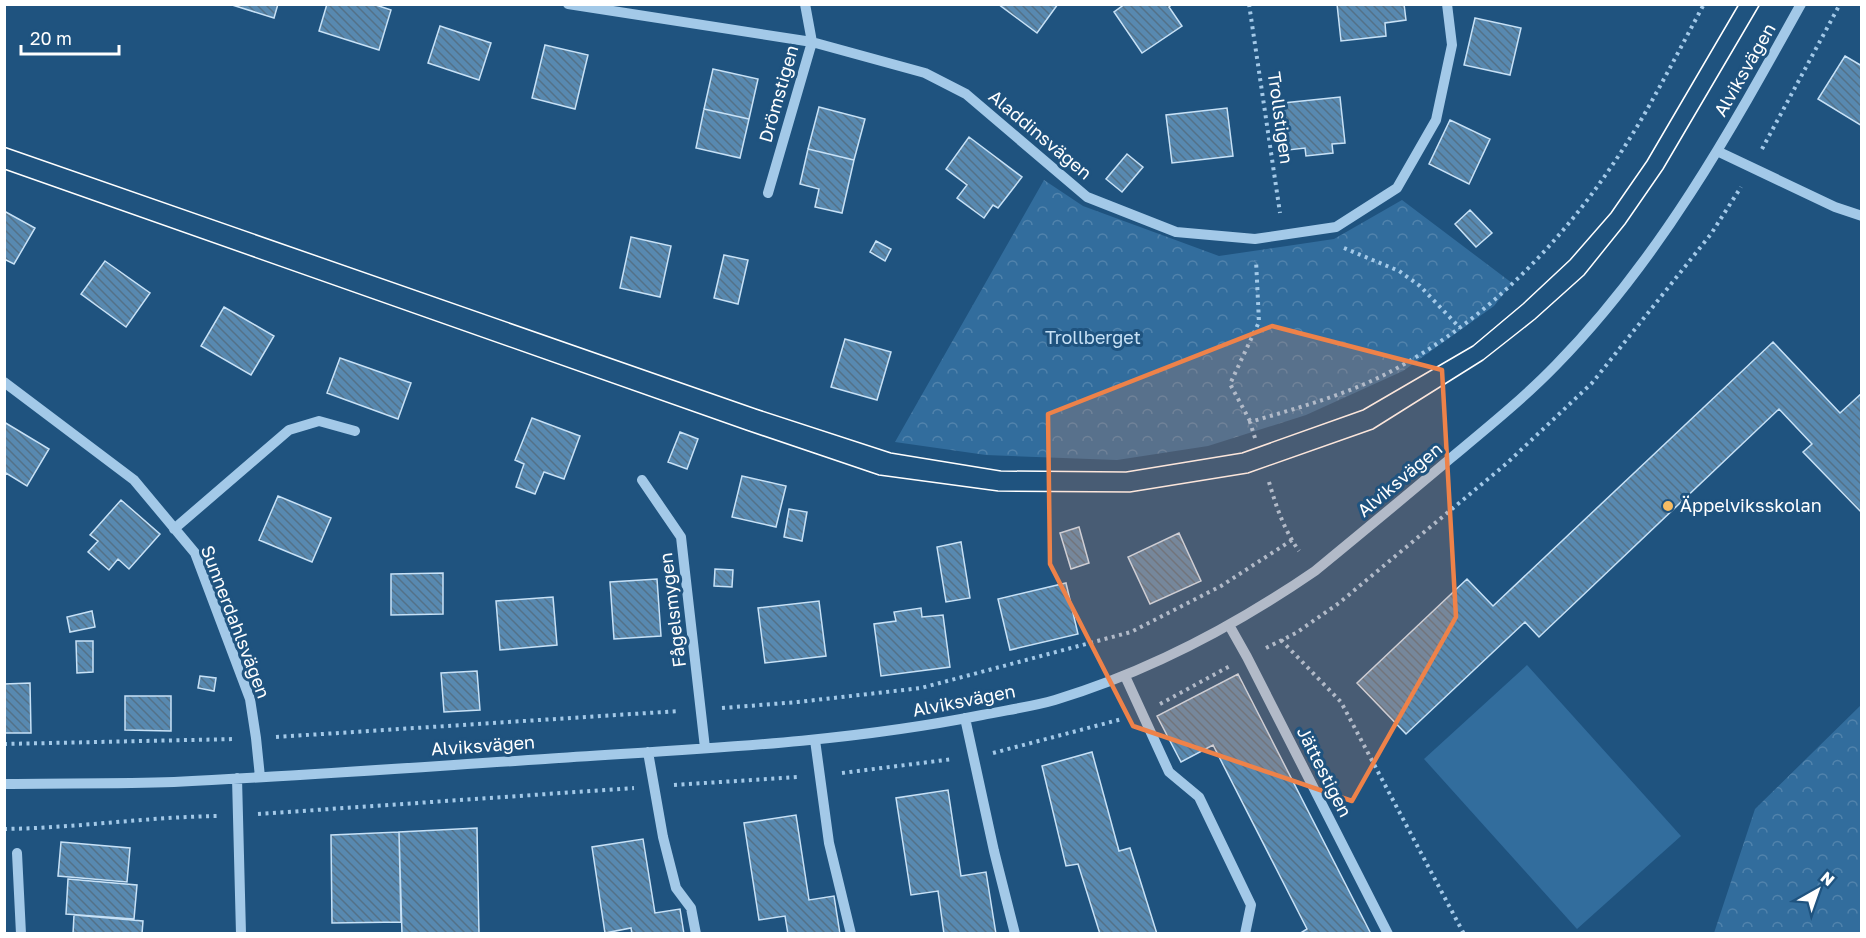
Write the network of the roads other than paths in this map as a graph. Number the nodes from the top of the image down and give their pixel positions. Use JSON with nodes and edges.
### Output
{"nodes":[{"id":1,"x":568,"y":4,"type":"edge"},
{"id":2,"x":805,"y":4,"type":"edge"},
{"id":3,"x":1447,"y":4,"type":"edge"},
{"id":4,"x":1801,"y":4,"type":"edge"},
{"id":5,"x":812,"y":42,"type":"junction"},
{"id":6,"x":1717,"y":151,"type":"junction"},
{"id":7,"x":768,"y":193,"type":"dead end"},
{"id":8,"x":1862,"y":216,"type":"edge"},
{"id":9,"x":4,"y":382,"type":"edge"},
{"id":10,"x":355,"y":431,"type":"dead end"},
{"id":11,"x":642,"y":480,"type":"dead end"},
{"id":12,"x":174,"y":529,"type":"junction"},
{"id":13,"x":1228,"y":626,"type":"junction"},
{"id":14,"x":1125,"y":676,"type":"junction"},
{"id":15,"x":965,"y":718,"type":"junction"},
{"id":16,"x":815,"y":740,"type":"junction"},
{"id":17,"x":705,"y":748,"type":"junction"},
{"id":18,"x":648,"y":752,"type":"junction"},
{"id":19,"x":260,"y":777,"type":"junction"},
{"id":20,"x":237,"y":778,"type":"junction"},
{"id":21,"x":4,"y":784,"type":"edge"},
{"id":22,"x":17,"y":853,"type":"dead end"},
{"id":23,"x":21,"y":933,"type":"edge"},
{"id":24,"x":241,"y":933,"type":"edge"},
{"id":25,"x":696,"y":933,"type":"edge"},
{"id":26,"x":850,"y":933,"type":"edge"},
{"id":27,"x":1015,"y":933,"type":"edge"},
{"id":28,"x":1245,"y":933,"type":"edge"},
{"id":29,"x":1388,"y":933,"type":"edge"}],
"edges":[{"from":1,"to":5,"type":"street","name":"Aladdinsvägen"},
{"from":2,"to":5,"type":"street","name":"Drömstigen"},
{"from":3,"to":5,"type":"street","name":"Aladdinsvägen"},
{"from":4,"to":6,"type":"street","name":"Alviksvägen"},
{"from":5,"to":7,"type":"street","name":"Drömstigen"},
{"from":6,"to":8,"type":"street"},
{"from":6,"to":13,"type":"street","name":"Alviksvägen"},
{"from":9,"to":12,"type":"street","name":"Sunnerdahlsvägen"},
{"from":10,"to":12,"type":"street"},
{"from":11,"to":17,"type":"street","name":"Fågelsmygen"},
{"from":12,"to":19,"type":"street","name":"Sunnerdahlsvägen"},
{"from":13,"to":14,"type":"street","name":"Alviksvägen"},
{"from":13,"to":29,"type":"street","name":"Jättestigen"},
{"from":14,"to":15,"type":"street","name":"Alviksvägen"},
{"from":14,"to":28,"type":"street"},
{"from":15,"to":16,"type":"street","name":"Alviksvägen"},
{"from":15,"to":27,"type":"street"},
{"from":16,"to":17,"type":"street","name":"Alviksvägen"},
{"from":16,"to":26,"type":"street"},
{"from":17,"to":18,"type":"street","name":"Alviksvägen"},
{"from":18,"to":19,"type":"street","name":"Alviksvägen"},
{"from":18,"to":25,"type":"street"},
{"from":19,"to":20,"type":"street","name":"Alviksvägen"},
{"from":20,"to":21,"type":"street","name":"Alviksvägen"},
{"from":20,"to":24,"type":"street"},
{"from":22,"to":23,"type":"street"}]}
